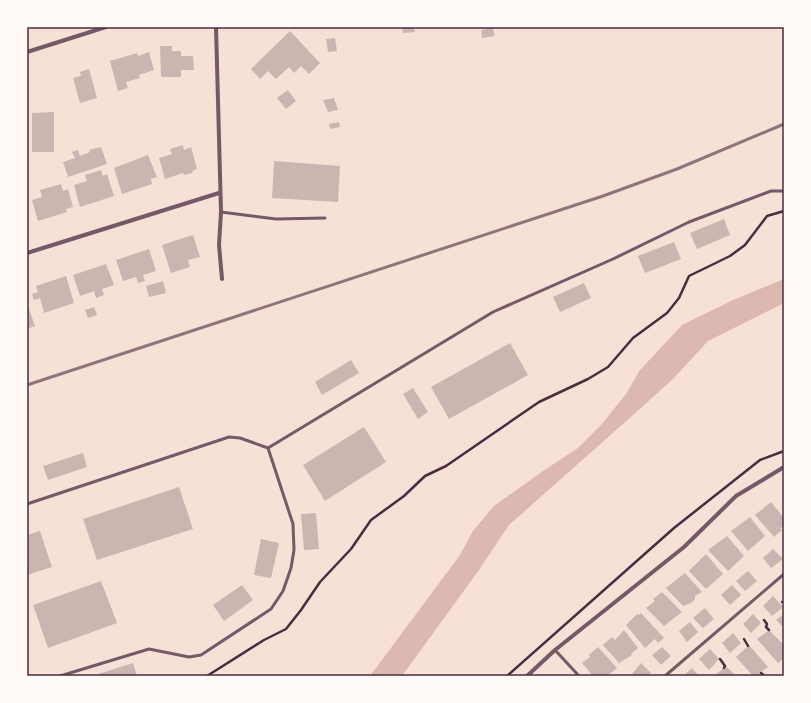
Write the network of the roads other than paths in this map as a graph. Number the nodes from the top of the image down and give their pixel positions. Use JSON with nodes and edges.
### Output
{"nodes":[{"id":1,"x":106,"y":27,"type":"edge"},
{"id":2,"x":216,"y":27,"type":"edge"},
{"id":3,"x":27,"y":52,"type":"edge"},
{"id":4,"x":784,"y":191,"type":"edge"},
{"id":5,"x":219,"y":193,"type":"junction"},
{"id":6,"x":221,"y":212,"type":"junction"},
{"id":7,"x":326,"y":218,"type":"dead end"},
{"id":8,"x":27,"y":253,"type":"edge"},
{"id":9,"x":222,"y":279,"type":"dead end"},
{"id":10,"x":268,"y":448,"type":"junction"},
{"id":11,"x":784,"y":467,"type":"edge"},
{"id":12,"x":27,"y":504,"type":"edge"},
{"id":13,"x":784,"y":574,"type":"edge"},
{"id":14,"x":555,"y":650,"type":"junction"},
{"id":15,"x":60,"y":676,"type":"edge"},
{"id":16,"x":527,"y":676,"type":"edge"},
{"id":17,"x":579,"y":676,"type":"edge"},
{"id":18,"x":665,"y":676,"type":"edge"}],
"edges":[{"from":1,"to":3,"type":"street"},
{"from":2,"to":5,"type":"street"},
{"from":4,"to":10,"type":"lane"},
{"from":5,"to":6,"type":"street"},
{"from":5,"to":8,"type":"street"},
{"from":6,"to":7,"type":"lane"},
{"from":6,"to":9,"type":"street"},
{"from":10,"to":12,"type":"lane"},
{"from":10,"to":15,"type":"lane"},
{"from":11,"to":14,"type":"street"},
{"from":13,"to":18,"type":"lane"},
{"from":14,"to":16,"type":"street"},
{"from":14,"to":17,"type":"lane"}]}
